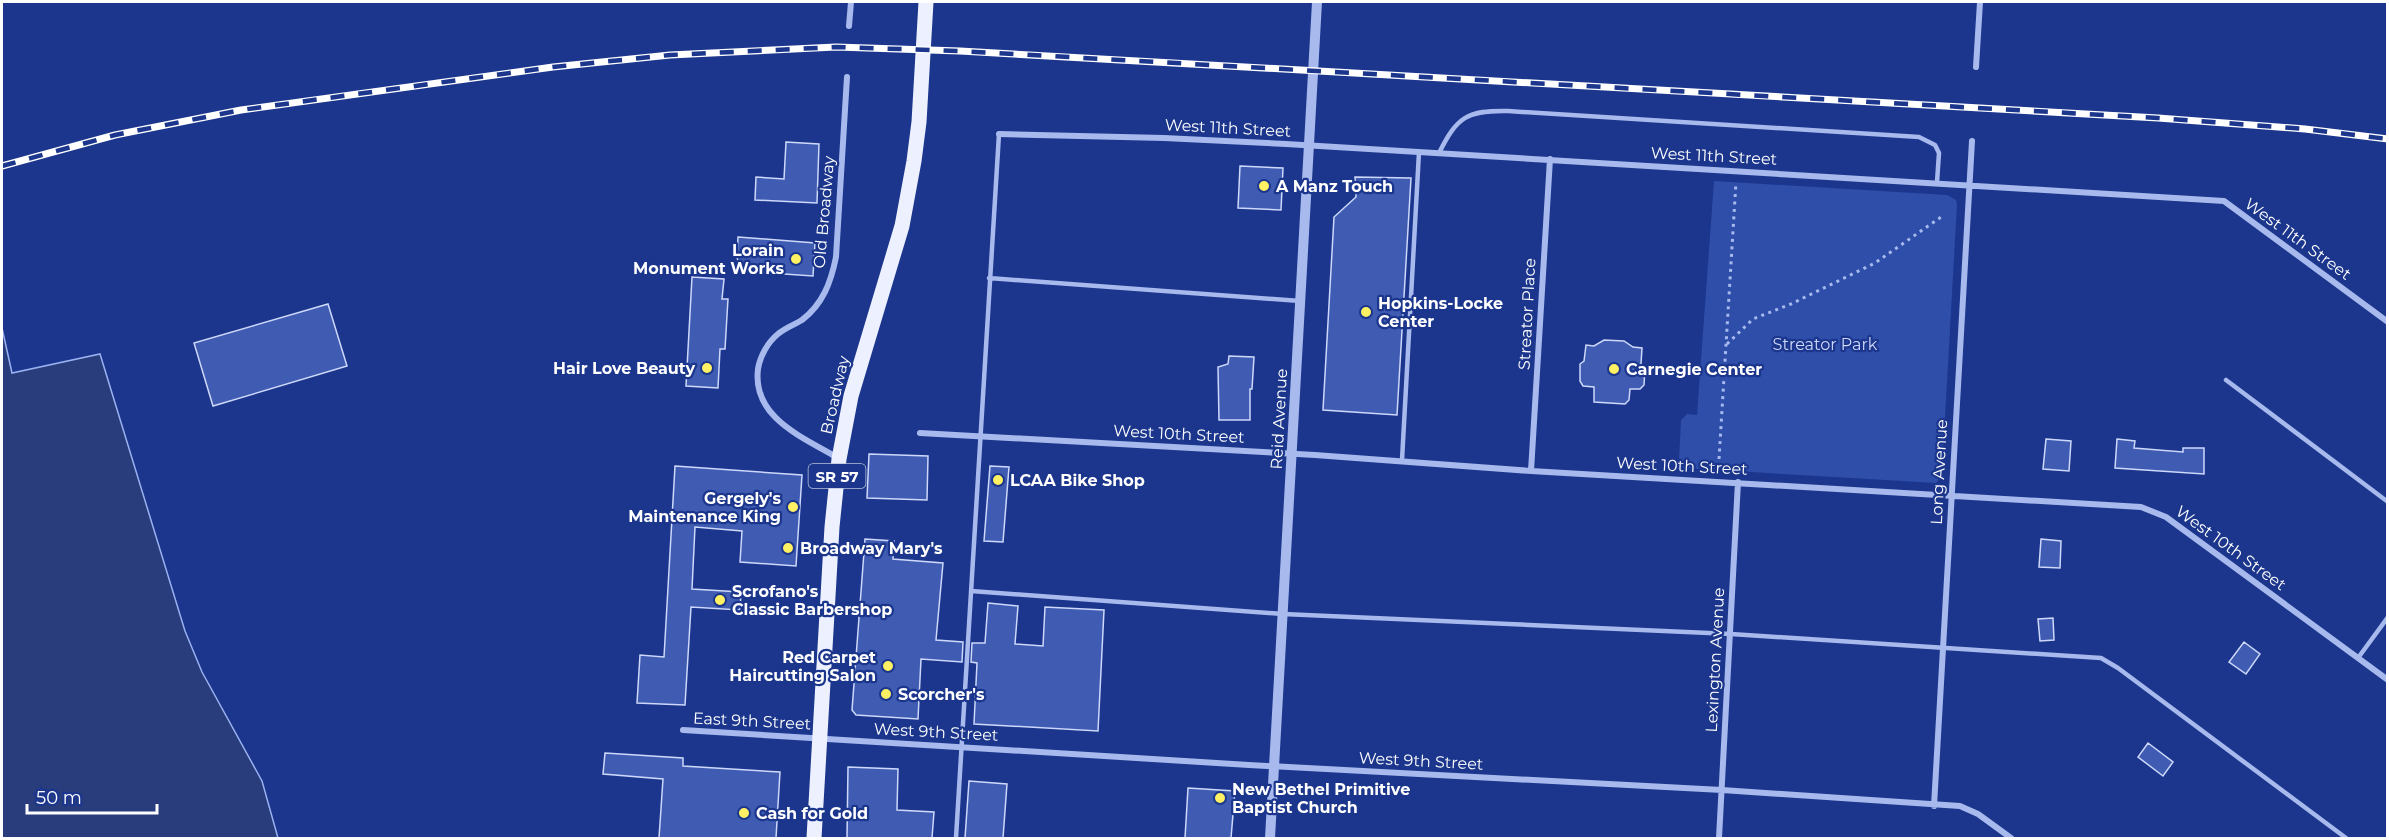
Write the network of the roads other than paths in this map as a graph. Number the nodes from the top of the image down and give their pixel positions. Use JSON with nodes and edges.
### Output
{"nodes":[{"id":1,"x":850,"y":2,"type":"edge"},
{"id":2,"x":926,"y":2,"type":"edge"},
{"id":3,"x":1317,"y":2,"type":"edge"},
{"id":4,"x":1980,"y":2,"type":"edge"},
{"id":5,"x":849,"y":26,"type":"dead end"},
{"id":6,"x":1976,"y":67,"type":"dead end"},
{"id":7,"x":847,"y":77,"type":"dead end"},
{"id":8,"x":999,"y":134,"type":"joint"},
{"id":9,"x":1972,"y":141,"type":"dead end"},
{"id":10,"x":1309,"y":145,"type":"junction"},
{"id":11,"x":1419,"y":152,"type":"junction"},
{"id":12,"x":1438,"y":153,"type":"junction"},
{"id":13,"x":1550,"y":159,"type":"junction"},
{"id":14,"x":1937,"y":182,"type":"junction"},
{"id":15,"x":1969,"y":184,"type":"junction"},
{"id":16,"x":989,"y":278,"type":"junction"},
{"id":17,"x":1300,"y":301,"type":"junction"},
{"id":18,"x":2388,"y":322,"type":"edge"},
{"id":19,"x":2226,"y":380,"type":"dead end"},
{"id":20,"x":920,"y":433,"type":"dead end"},
{"id":21,"x":980,"y":436,"type":"junction"},
{"id":22,"x":1292,"y":454,"type":"junction"},
{"id":23,"x":839,"y":459,"type":"junction"},
{"id":24,"x":1402,"y":460,"type":"junction"},
{"id":25,"x":1532,"y":471,"type":"junction"},
{"id":26,"x":1738,"y":482,"type":"junction"},
{"id":27,"x":1951,"y":497,"type":"junction"},
{"id":28,"x":2388,"y":502,"type":"edge"},
{"id":29,"x":971,"y":591,"type":"junction"},
{"id":30,"x":1283,"y":614,"type":"junction"},
{"id":31,"x":2388,"y":617,"type":"edge"},
{"id":32,"x":1731,"y":634,"type":"junction"},
{"id":33,"x":1943,"y":648,"type":"junction"},
{"id":34,"x":2358,"y":658,"type":"junction"},
{"id":35,"x":2388,"y":680,"type":"edge"},
{"id":36,"x":684,"y":730,"type":"dead end"},
{"id":37,"x":820,"y":738,"type":"junction"},
{"id":38,"x":962,"y":746,"type":"junction"},
{"id":39,"x":1275,"y":766,"type":"junction"},
{"id":40,"x":1722,"y":790,"type":"junction"},
{"id":41,"x":1934,"y":806,"type":"junction"},
{"id":42,"x":814,"y":838,"type":"edge"},
{"id":43,"x":956,"y":838,"type":"edge"},
{"id":44,"x":1270,"y":838,"type":"edge"},
{"id":45,"x":1719,"y":838,"type":"edge"},
{"id":46,"x":2011,"y":838,"type":"edge"},
{"id":47,"x":2346,"y":838,"type":"edge"}],
"edges":[{"from":1,"to":5,"type":"street"},
{"from":2,"to":23,"type":"main road","name":"Broadway","number":"SR 57"},
{"from":3,"to":10,"type":"street","name":"Reid Avenue"},
{"from":4,"to":6,"type":"street"},
{"from":7,"to":23,"type":"street","name":"Old Broadway"},
{"from":8,"to":10,"type":"street","name":"West 11th Street"},
{"from":8,"to":16,"type":"lane"},
{"from":9,"to":15,"type":"street","name":"Long Avenue"},
{"from":10,"to":11,"type":"street","name":"West 11th Street"},
{"from":10,"to":17,"type":"street","name":"Reid Avenue"},
{"from":11,"to":12,"type":"street","name":"West 11th Street"},
{"from":11,"to":24,"type":"lane"},
{"from":12,"to":13,"type":"street","name":"West 11th Street"},
{"from":12,"to":14,"type":"lane"},
{"from":13,"to":14,"type":"street","name":"West 11th Street"},
{"from":13,"to":25,"type":"street","name":"Streator Place"},
{"from":14,"to":15,"type":"street","name":"West 11th Street"},
{"from":15,"to":18,"type":"street","name":"West 11th Street"},
{"from":15,"to":27,"type":"street","name":"Long Avenue"},
{"from":16,"to":17,"type":"lane"},
{"from":16,"to":21,"type":"lane"},
{"from":17,"to":22,"type":"street","name":"Reid Avenue"},
{"from":19,"to":28,"type":"lane"},
{"from":20,"to":21,"type":"street","name":"West 10th Street"},
{"from":21,"to":22,"type":"street","name":"West 10th Street"},
{"from":21,"to":29,"type":"lane"},
{"from":22,"to":24,"type":"street","name":"West 10th Street"},
{"from":22,"to":30,"type":"street","name":"Reid Avenue"},
{"from":23,"to":37,"type":"main road","name":"Broadway","number":"SR 57"},
{"from":24,"to":25,"type":"street","name":"West 10th Street"},
{"from":25,"to":26,"type":"street","name":"West 10th Street"},
{"from":26,"to":27,"type":"street","name":"West 10th Street"},
{"from":26,"to":32,"type":"street","name":"Lexington Avenue"},
{"from":27,"to":33,"type":"street","name":"Long Avenue"},
{"from":27,"to":34,"type":"street","name":"West 10th Street"},
{"from":29,"to":30,"type":"lane"},
{"from":29,"to":38,"type":"lane"},
{"from":30,"to":32,"type":"lane"},
{"from":30,"to":39,"type":"street","name":"Reid Avenue"},
{"from":31,"to":34,"type":"lane"},
{"from":32,"to":33,"type":"lane"},
{"from":32,"to":40,"type":"street","name":"Lexington Avenue"},
{"from":33,"to":41,"type":"street","name":"Long Avenue"},
{"from":33,"to":47,"type":"lane"},
{"from":34,"to":35,"type":"street","name":"West 10th Street"},
{"from":36,"to":37,"type":"street","name":"East 9th Street"},
{"from":37,"to":38,"type":"street","name":"West 9th Street"},
{"from":37,"to":42,"type":"main road","name":"Broadway","number":"SR 57"},
{"from":38,"to":39,"type":"street","name":"West 9th Street"},
{"from":38,"to":43,"type":"lane"},
{"from":39,"to":40,"type":"street","name":"West 9th Street"},
{"from":39,"to":44,"type":"street","name":"Reid Avenue"},
{"from":40,"to":41,"type":"street","name":"West 9th Street"},
{"from":40,"to":45,"type":"street","name":"Lexington Avenue"},
{"from":41,"to":46,"type":"street","name":"West 9th Street"}]}
